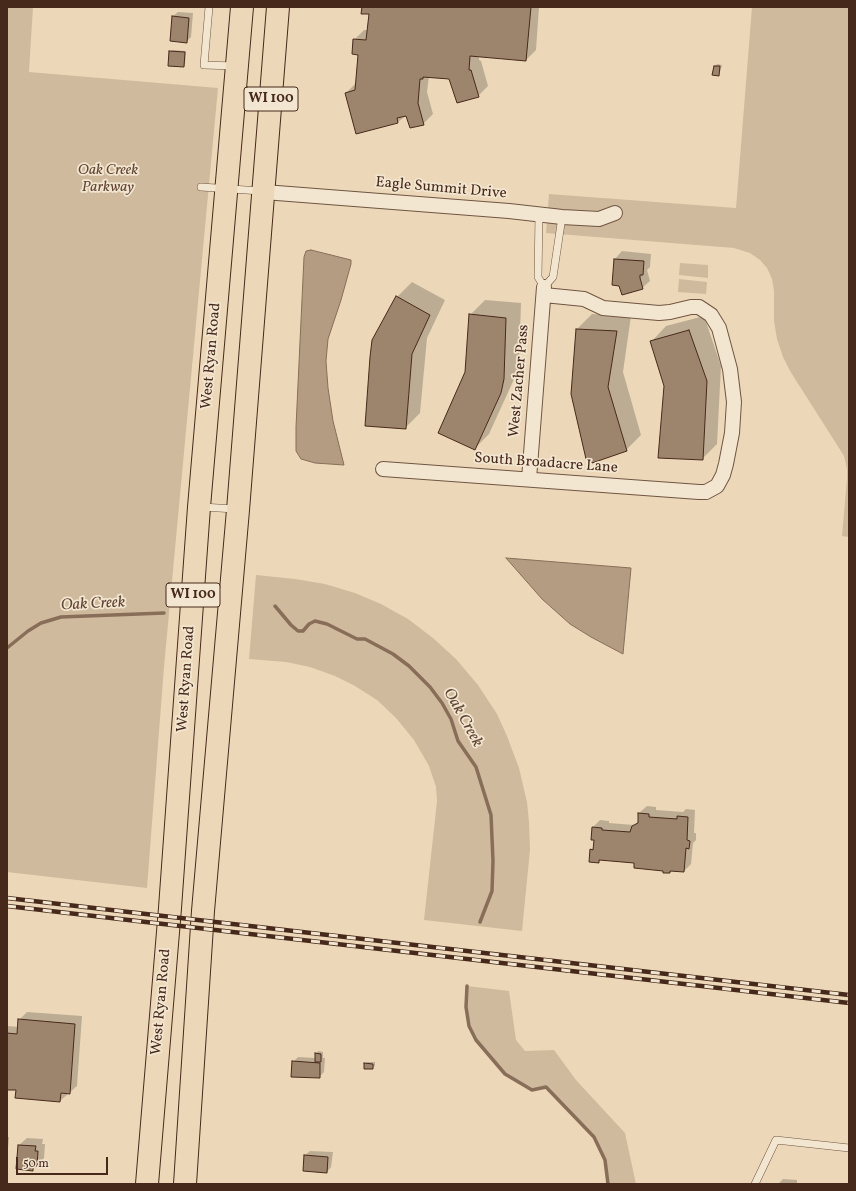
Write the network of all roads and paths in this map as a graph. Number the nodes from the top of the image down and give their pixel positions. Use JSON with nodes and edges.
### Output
{"nodes":[{"id":1,"x":209,"y":7,"type":"edge"},
{"id":2,"x":242,"y":7,"type":"edge"},
{"id":3,"x":278,"y":7,"type":"edge"},
{"id":4,"x":237,"y":66,"type":"junction"},
{"id":5,"x":201,"y":187,"type":"dead end"},
{"id":6,"x":227,"y":189,"type":"junction"},
{"id":7,"x":264,"y":192,"type":"junction"},
{"id":8,"x":615,"y":213,"type":"dead end"},
{"id":9,"x":539,"y":215,"type":"junction"},
{"id":10,"x":562,"y":217,"type":"junction"},
{"id":11,"x":544,"y":291,"type":"junction"},
{"id":12,"x":383,"y":469,"type":"dead end"},
{"id":13,"x":529,"y":479,"type":"junction"},
{"id":14,"x":199,"y":507,"type":"junction"},
{"id":15,"x":238,"y":510,"type":"junction"},
{"id":16,"x":849,"y":1148,"type":"edge"},
{"id":17,"x":147,"y":1184,"type":"edge"},
{"id":18,"x":185,"y":1184,"type":"edge"},
{"id":19,"x":755,"y":1184,"type":"edge"}],
"edges":[{"from":1,"to":4,"type":"lane"},
{"from":2,"to":4,"type":"main road","name":"West Ryan Road","number":"WI 100"},
{"from":3,"to":7,"type":"main road","number":"WI 100"},
{"from":4,"to":6,"type":"main road","name":"West Ryan Road","number":"WI 100"},
{"from":5,"to":6,"type":"lane"},
{"from":6,"to":7,"type":"lane"},
{"from":6,"to":14,"type":"main road","name":"West Ryan Road","number":"WI 100"},
{"from":7,"to":9,"type":"street","name":"Eagle Summit Drive"},
{"from":7,"to":15,"type":"main road","number":"WI 100"},
{"from":8,"to":10,"type":"street","name":"Eagle Summit Drive"},
{"from":9,"to":10,"type":"street","name":"Eagle Summit Drive"},
{"from":9,"to":11,"type":"lane","name":"West Zacher Pass"},
{"from":10,"to":11,"type":"lane","name":"West Zacher Pass"},
{"from":11,"to":13,"type":"street","name":"West Zacher Pass"},
{"from":11,"to":13,"type":"street","name":"South Broadacre Lane"},
{"from":12,"to":13,"type":"street","name":"South Broadacre Lane"},
{"from":14,"to":15,"type":"lane"},
{"from":14,"to":17,"type":"main road","name":"West Ryan Road","number":"WI 100"},
{"from":15,"to":18,"type":"main road","number":"WI 100"},
{"from":16,"to":19,"type":"lane"}]}
